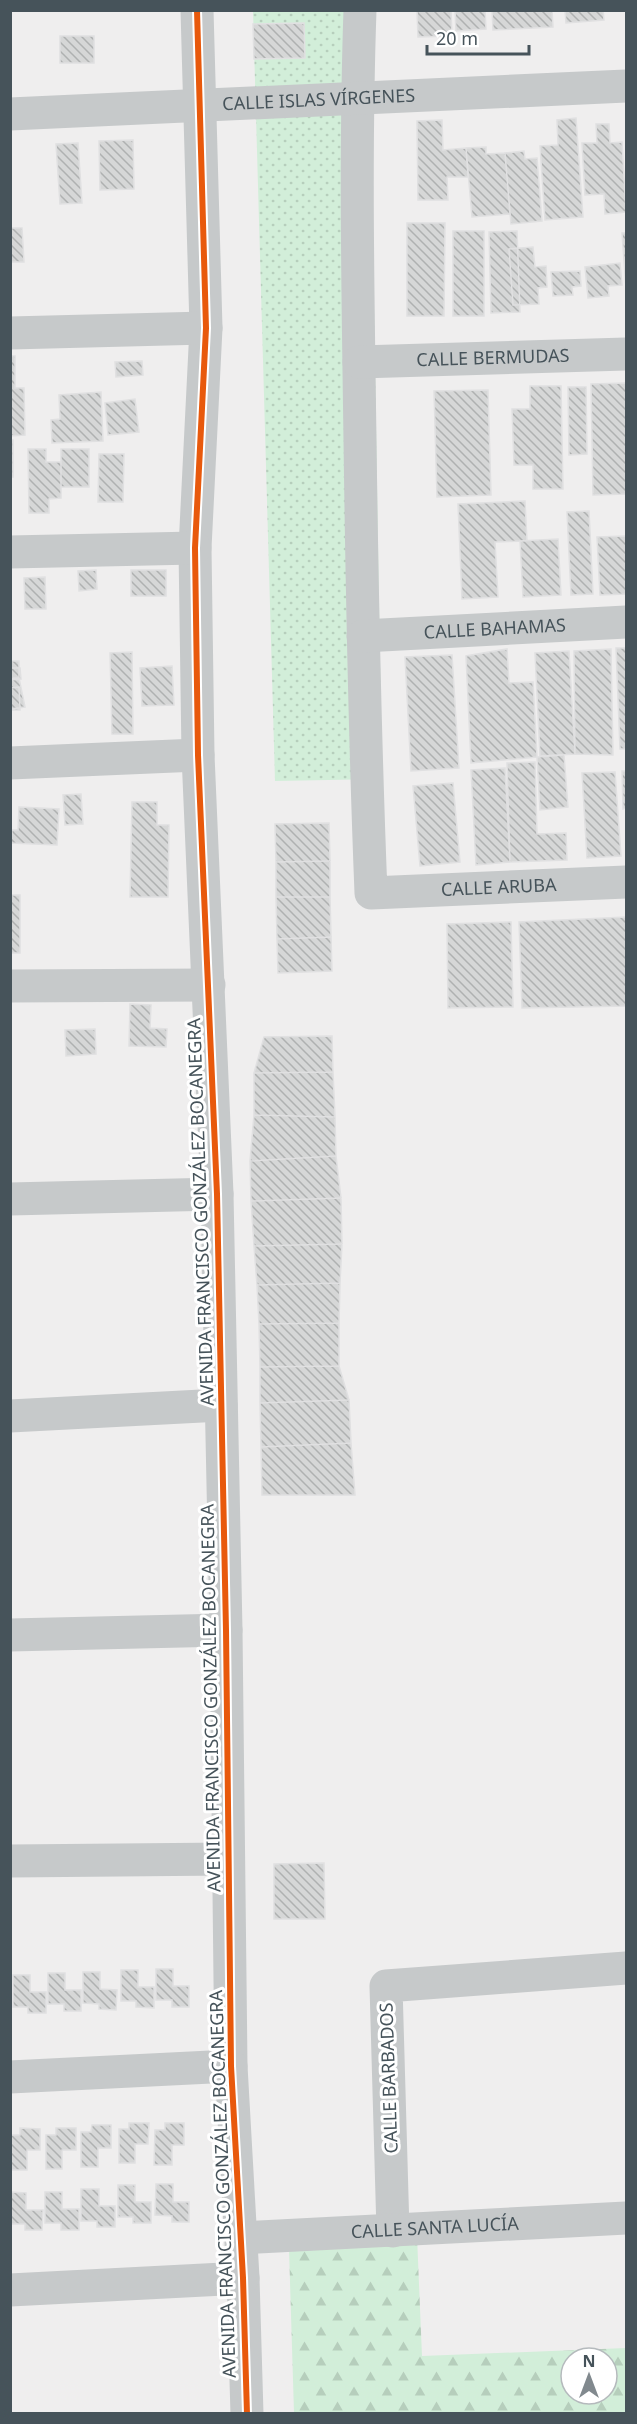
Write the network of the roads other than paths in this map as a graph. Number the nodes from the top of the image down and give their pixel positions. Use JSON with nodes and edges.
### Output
{"nodes":[{"id":1,"x":197,"y":10,"type":"edge"},
{"id":2,"x":360,"y":10,"type":"edge"},
{"id":3,"x":627,"y":86,"type":"edge"},
{"id":4,"x":357,"y":99,"type":"junction"},
{"id":5,"x":198,"y":106,"type":"junction"},
{"id":6,"x":10,"y":114,"type":"edge"},
{"id":7,"x":206,"y":328,"type":"junction"},
{"id":8,"x":10,"y":333,"type":"edge"},
{"id":9,"x":627,"y":354,"type":"edge"},
{"id":10,"x":359,"y":362,"type":"junction"},
{"id":11,"x":195,"y":548,"type":"junction"},
{"id":12,"x":10,"y":552,"type":"edge"},
{"id":13,"x":627,"y":622,"type":"edge"},
{"id":14,"x":363,"y":636,"type":"junction"},
{"id":15,"x":198,"y":755,"type":"junction"},
{"id":16,"x":10,"y":763,"type":"edge"},
{"id":17,"x":627,"y":882,"type":"edge"},
{"id":18,"x":209,"y":985,"type":"junction"},
{"id":19,"x":10,"y":986,"type":"edge"},
{"id":20,"x":217,"y":1194,"type":"junction"},
{"id":21,"x":10,"y":1199,"type":"edge"},
{"id":22,"x":221,"y":1405,"type":"junction"},
{"id":23,"x":10,"y":1416,"type":"edge"},
{"id":24,"x":226,"y":1630,"type":"junction"},
{"id":25,"x":10,"y":1635,"type":"edge"},
{"id":26,"x":228,"y":1859,"type":"junction"},
{"id":27,"x":10,"y":1861,"type":"edge"},
{"id":28,"x":627,"y":1968,"type":"edge"},
{"id":29,"x":231,"y":2066,"type":"junction"},
{"id":30,"x":10,"y":2077,"type":"edge"},
{"id":31,"x":627,"y":2218,"type":"edge"},
{"id":32,"x":393,"y":2231,"type":"junction"},
{"id":33,"x":241,"y":2238,"type":"junction"},
{"id":34,"x":243,"y":2278,"type":"junction"},
{"id":35,"x":10,"y":2290,"type":"edge"},
{"id":36,"x":247,"y":2414,"type":"edge"}],
"edges":[{"from":1,"to":5,"type":"street","name":"AVENIDA FRANCISCO GONZÁLEZ BOCANEGRA"},
{"from":2,"to":4,"type":"street"},
{"from":3,"to":4,"type":"street","name":"CALLE ISLAS VÍRGENES"},
{"from":4,"to":5,"type":"street","name":"CALLE ISLAS VÍRGENES"},
{"from":4,"to":10,"type":"street"},
{"from":5,"to":6,"type":"street","name":"CALLE ISLAS VÍRGENES"},
{"from":5,"to":7,"type":"street","name":"AVENIDA FRANCISCO GONZÁLEZ BOCANEGRA"},
{"from":7,"to":8,"type":"street"},
{"from":7,"to":11,"type":"street","name":"AVENIDA FRANCISCO GONZÁLEZ BOCANEGRA"},
{"from":9,"to":10,"type":"street","name":"CALLE BERMUDAS"},
{"from":10,"to":14,"type":"street"},
{"from":11,"to":12,"type":"street"},
{"from":11,"to":15,"type":"street","name":"AVENIDA FRANCISCO GONZÁLEZ BOCANEGRA"},
{"from":13,"to":14,"type":"street","name":"CALLE BAHAMAS"},
{"from":14,"to":17,"type":"street","name":"CALLE ARUBA"},
{"from":15,"to":16,"type":"street"},
{"from":15,"to":18,"type":"street","name":"AVENIDA FRANCISCO GONZÁLEZ BOCANEGRA"},
{"from":18,"to":19,"type":"street"},
{"from":18,"to":20,"type":"street","name":"AVENIDA FRANCISCO GONZÁLEZ BOCANEGRA"},
{"from":20,"to":21,"type":"street"},
{"from":20,"to":22,"type":"street","name":"AVENIDA FRANCISCO GONZÁLEZ BOCANEGRA"},
{"from":22,"to":23,"type":"street"},
{"from":22,"to":24,"type":"street","name":"AVENIDA FRANCISCO GONZÁLEZ BOCANEGRA"},
{"from":24,"to":25,"type":"street"},
{"from":24,"to":26,"type":"street","name":"AVENIDA FRANCISCO GONZÁLEZ BOCANEGRA"},
{"from":26,"to":27,"type":"street"},
{"from":26,"to":29,"type":"street","name":"AVENIDA FRANCISCO GONZÁLEZ BOCANEGRA"},
{"from":28,"to":32,"type":"street","name":"CALLE BARBADOS"},
{"from":29,"to":30,"type":"street"},
{"from":29,"to":33,"type":"street","name":"AVENIDA FRANCISCO GONZÁLEZ BOCANEGRA"},
{"from":31,"to":32,"type":"street","name":"CALLE SANTA LUCÍA"},
{"from":32,"to":33,"type":"street","name":"CALLE SANTA LUCÍA"},
{"from":33,"to":34,"type":"street","name":"AVENIDA FRANCISCO GONZÁLEZ BOCANEGRA"},
{"from":34,"to":35,"type":"street"},
{"from":34,"to":36,"type":"street","name":"AVENIDA FRANCISCO GONZÁLEZ BOCANEGRA"}]}
